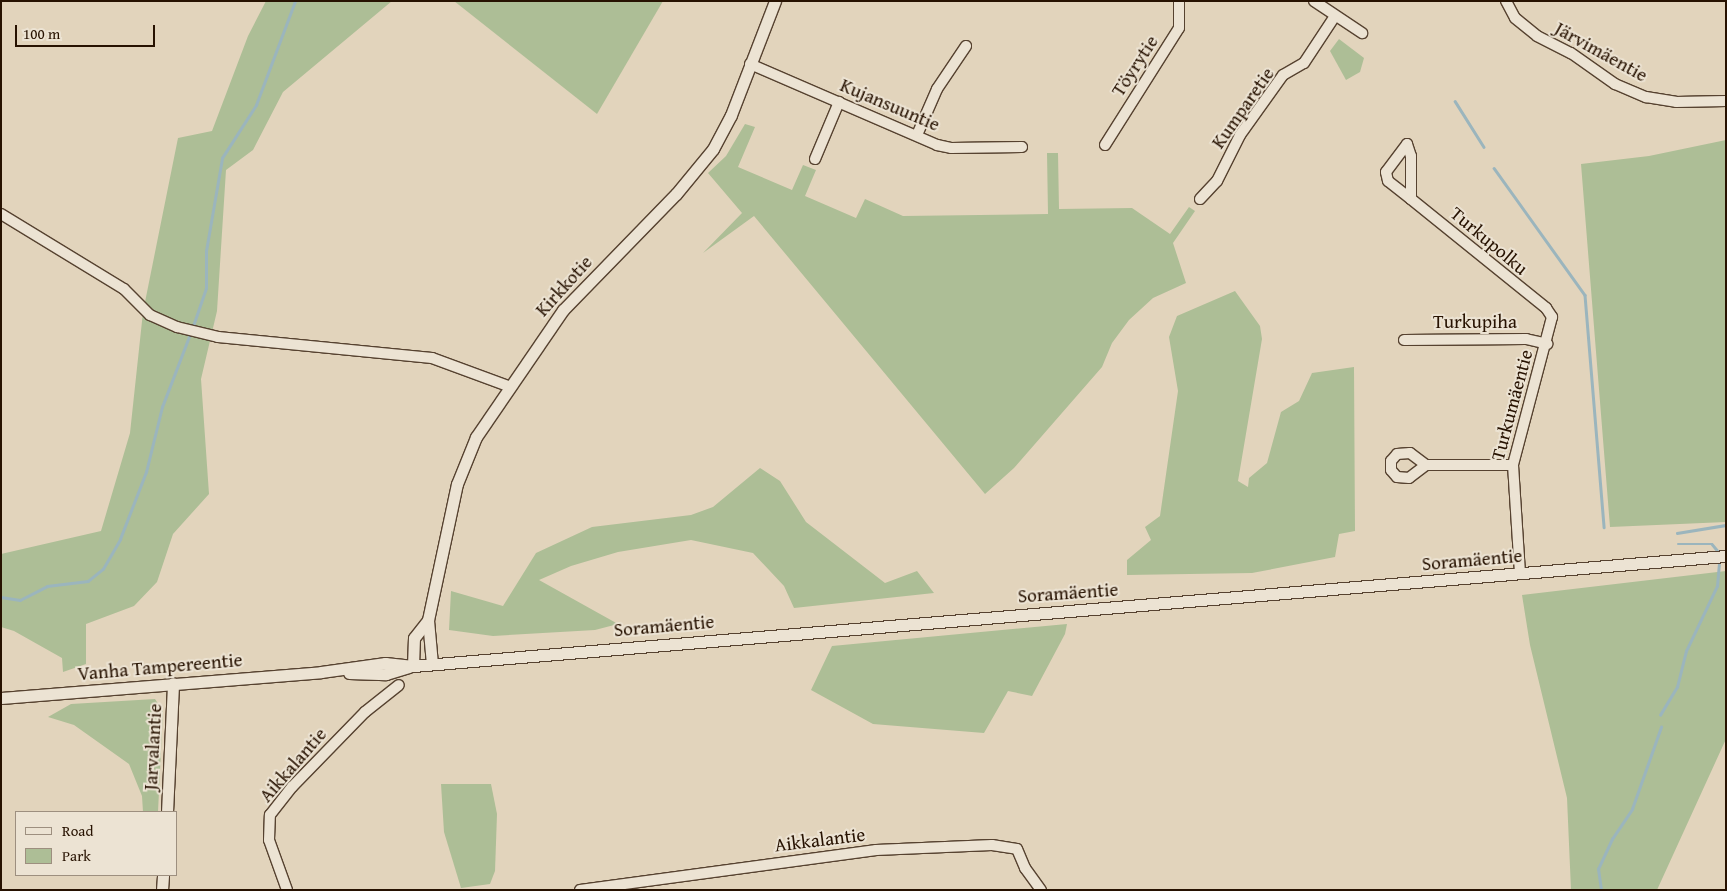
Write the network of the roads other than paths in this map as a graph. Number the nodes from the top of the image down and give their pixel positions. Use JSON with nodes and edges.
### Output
{"nodes":[{"id":1,"x":775,"y":1,"type":"edge"},
{"id":2,"x":1179,"y":1,"type":"edge"},
{"id":3,"x":1314,"y":1,"type":"edge"},
{"id":4,"x":1506,"y":1,"type":"edge"},
{"id":5,"x":1335,"y":16,"type":"junction"},
{"id":6,"x":1362,"y":33,"type":"dead end"},
{"id":7,"x":966,"y":46,"type":"dead end"},
{"id":8,"x":750,"y":64,"type":"junction"},
{"id":9,"x":1726,"y":101,"type":"edge"},
{"id":10,"x":839,"y":102,"type":"junction"},
{"id":11,"x":917,"y":135,"type":"junction"},
{"id":12,"x":1105,"y":144,"type":"dead end"},
{"id":13,"x":1022,"y":147,"type":"dead end"},
{"id":14,"x":814,"y":159,"type":"dead end"},
{"id":15,"x":1200,"y":199,"type":"dead end"},
{"id":16,"x":1411,"y":199,"type":"junction"},
{"id":17,"x":1,"y":214,"type":"edge"},
{"id":18,"x":1546,"y":308,"type":"joint"},
{"id":19,"x":1404,"y":340,"type":"dead end"},
{"id":20,"x":1547,"y":344,"type":"junction"},
{"id":21,"x":508,"y":386,"type":"junction"},
{"id":22,"x":1426,"y":465,"type":"dead end"},
{"id":23,"x":1513,"y":465,"type":"junction"},
{"id":24,"x":1726,"y":556,"type":"edge"},
{"id":25,"x":1520,"y":574,"type":"junction"},
{"id":26,"x":428,"y":620,"type":"junction"},
{"id":27,"x":432,"y":664,"type":"junction"},
{"id":28,"x":413,"y":666,"type":"junction"},
{"id":29,"x":173,"y":683,"type":"junction"},
{"id":30,"x":399,"y":685,"type":"dead end"},
{"id":31,"x":1,"y":698,"type":"edge"},
{"id":32,"x":166,"y":811,"type":"edge"},
{"id":33,"x":163,"y":876,"type":"edge"},
{"id":34,"x":162,"y":890,"type":"edge"},
{"id":35,"x":287,"y":890,"type":"edge"},
{"id":36,"x":580,"y":890,"type":"edge"},
{"id":37,"x":1041,"y":890,"type":"edge"}],
"edges":[{"from":1,"to":8,"type":"street","name":"Kirkkotie"},
{"from":2,"to":12,"type":"street","name":"Töyrytie"},
{"from":3,"to":5,"type":"street"},
{"from":4,"to":9,"type":"street","name":"Järvimäentie"},
{"from":5,"to":6,"type":"street"},
{"from":5,"to":15,"type":"street","name":"Kumparetie"},
{"from":7,"to":11,"type":"street"},
{"from":8,"to":10,"type":"street","name":"Kujansuuntie"},
{"from":8,"to":21,"type":"street","name":"Kirkkotie"},
{"from":10,"to":11,"type":"street","name":"Kujansuuntie"},
{"from":10,"to":14,"type":"street"},
{"from":11,"to":13,"type":"street","name":"Kujansuuntie"},
{"from":16,"to":16,"type":"street","name":"Turkupolku"},
{"from":16,"to":18,"type":"street","name":"Turkupolku"},
{"from":17,"to":21,"type":"street"},
{"from":18,"to":20,"type":"street","name":"Turkumäentie"},
{"from":19,"to":20,"type":"street","name":"Turkupiha"},
{"from":20,"to":23,"type":"street","name":"Turkumäentie"},
{"from":21,"to":26,"type":"street","name":"Kirkkotie"},
{"from":22,"to":23,"type":"street"},
{"from":23,"to":25,"type":"street","name":"Turkumäentie"},
{"from":24,"to":25,"type":"street","name":"Soramäentie"},
{"from":25,"to":27,"type":"street","name":"Soramäentie"},
{"from":26,"to":27,"type":"street","name":"Kirkkotie"},
{"from":26,"to":28,"type":"street","name":"Kirkkotie"},
{"from":27,"to":28,"type":"street","name":"Soramäentie"},
{"from":28,"to":29,"type":"street","name":"Vanha Tampereentie"},
{"from":29,"to":31,"type":"street","name":"Vanha Tampereentie"},
{"from":29,"to":32,"type":"street","name":"Jarvalantie"},
{"from":30,"to":35,"type":"street","name":"Aikkalantie"},
{"from":33,"to":34,"type":"street"},
{"from":36,"to":37,"type":"street","name":"Aikkalantie"}]}
